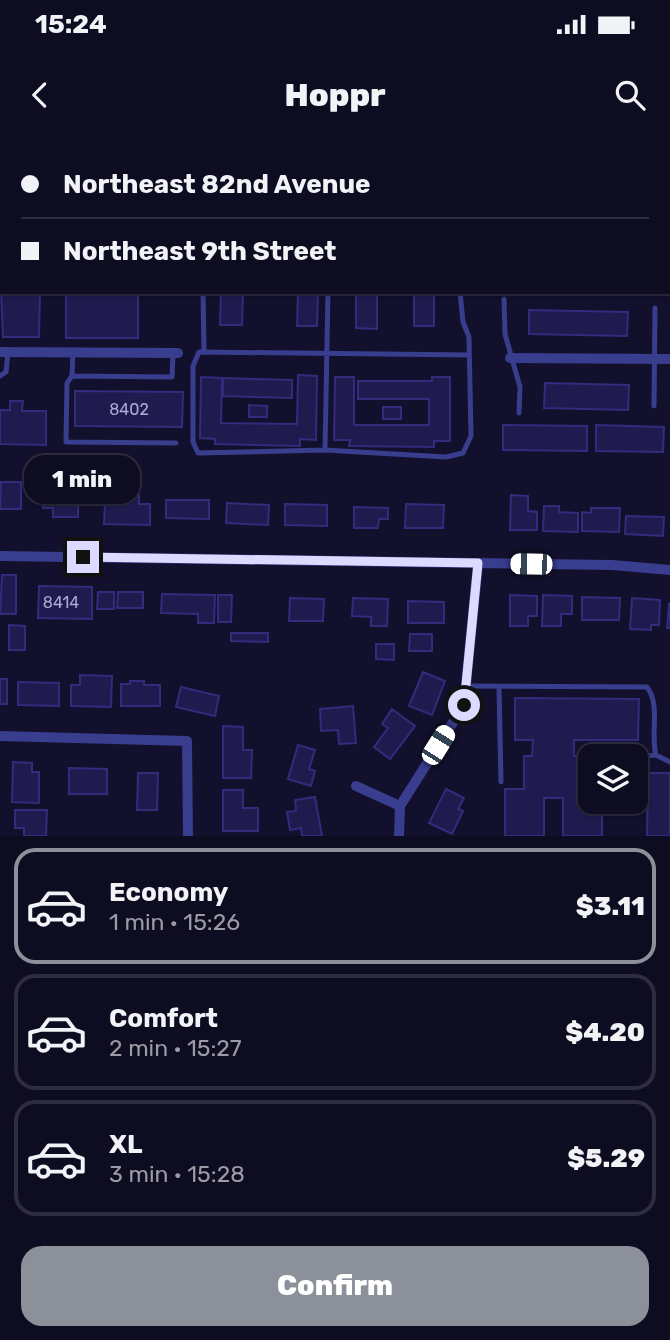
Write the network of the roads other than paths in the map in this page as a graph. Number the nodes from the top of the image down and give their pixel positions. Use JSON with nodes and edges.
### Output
{"nodes":[{"id":1,"x":203,"y":294,"type":"edge"},
{"id":2,"x":328,"y":294,"type":"edge"},
{"id":3,"x":460,"y":294,"type":"edge"},
{"id":4,"x":504,"y":299,"type":"dead end"},
{"id":5,"x":655,"y":308,"type":"dead end"},
{"id":6,"x":4,"y":352,"type":"edge"},
{"id":7,"x":73,"y":352,"type":"junction"},
{"id":8,"x":204,"y":352,"type":"junction"},
{"id":9,"x":176,"y":353,"type":"joint"},
{"id":10,"x":327,"y":355,"type":"junction"},
{"id":11,"x":470,"y":355,"type":"junction"},
{"id":12,"x":510,"y":358,"type":"junction"},
{"id":13,"x":655,"y":359,"type":"junction"},
{"id":14,"x":670,"y":359,"type":"edge"},
{"id":15,"x":0,"y":376,"type":"edge"},
{"id":16,"x":72,"y":376,"type":"junction"},
{"id":17,"x":654,"y":406,"type":"dead end"},
{"id":18,"x":519,"y":413,"type":"dead end"},
{"id":19,"x":176,"y":443,"type":"dead end"},
{"id":20,"x":325,"y":450,"type":"junction"},
{"id":21,"x":0,"y":556,"type":"edge"},
{"id":22,"x":478,"y":563,"type":"junction"},
{"id":23,"x":670,"y":570,"type":"edge"},
{"id":24,"x":466,"y":686,"type":"junction"},
{"id":25,"x":499,"y":687,"type":"junction"},
{"id":26,"x":0,"y":736,"type":"edge"},
{"id":27,"x":656,"y":755,"type":"junction"},
{"id":28,"x":648,"y":756,"type":"edge"},
{"id":29,"x":670,"y":762,"type":"edge"},
{"id":30,"x":501,"y":782,"type":"dead end"},
{"id":31,"x":356,"y":786,"type":"dead end"},
{"id":32,"x":400,"y":806,"type":"junction"},
{"id":33,"x":188,"y":836,"type":"edge"},
{"id":34,"x":399,"y":836,"type":"edge"}],
"edges":[{"from":1,"to":8,"type":"lane"},
{"from":2,"to":10,"type":"lane"},
{"from":3,"to":11,"type":"lane"},
{"from":4,"to":12,"type":"lane"},
{"from":5,"to":13,"type":"lane"},
{"from":6,"to":7,"type":"street"},
{"from":6,"to":15,"type":"lane"},
{"from":7,"to":9,"type":"street"},
{"from":7,"to":16,"type":"lane"},
{"from":8,"to":10,"type":"lane"},
{"from":8,"to":20,"type":"lane"},
{"from":9,"to":16,"type":"lane"},
{"from":10,"to":11,"type":"lane"},
{"from":10,"to":20,"type":"lane"},
{"from":11,"to":20,"type":"lane"},
{"from":12,"to":13,"type":"street"},
{"from":12,"to":18,"type":"lane"},
{"from":13,"to":14,"type":"street"},
{"from":13,"to":17,"type":"lane"},
{"from":16,"to":19,"type":"lane"},
{"from":21,"to":22,"type":"street"},
{"from":22,"to":23,"type":"street"},
{"from":22,"to":24,"type":"street"},
{"from":24,"to":25,"type":"lane"},
{"from":24,"to":32,"type":"street"},
{"from":25,"to":27,"type":"lane"},
{"from":25,"to":30,"type":"lane"},
{"from":26,"to":33,"type":"street"},
{"from":27,"to":28,"type":"lane"},
{"from":27,"to":29,"type":"lane"},
{"from":31,"to":32,"type":"street"},
{"from":32,"to":34,"type":"street"}]}
